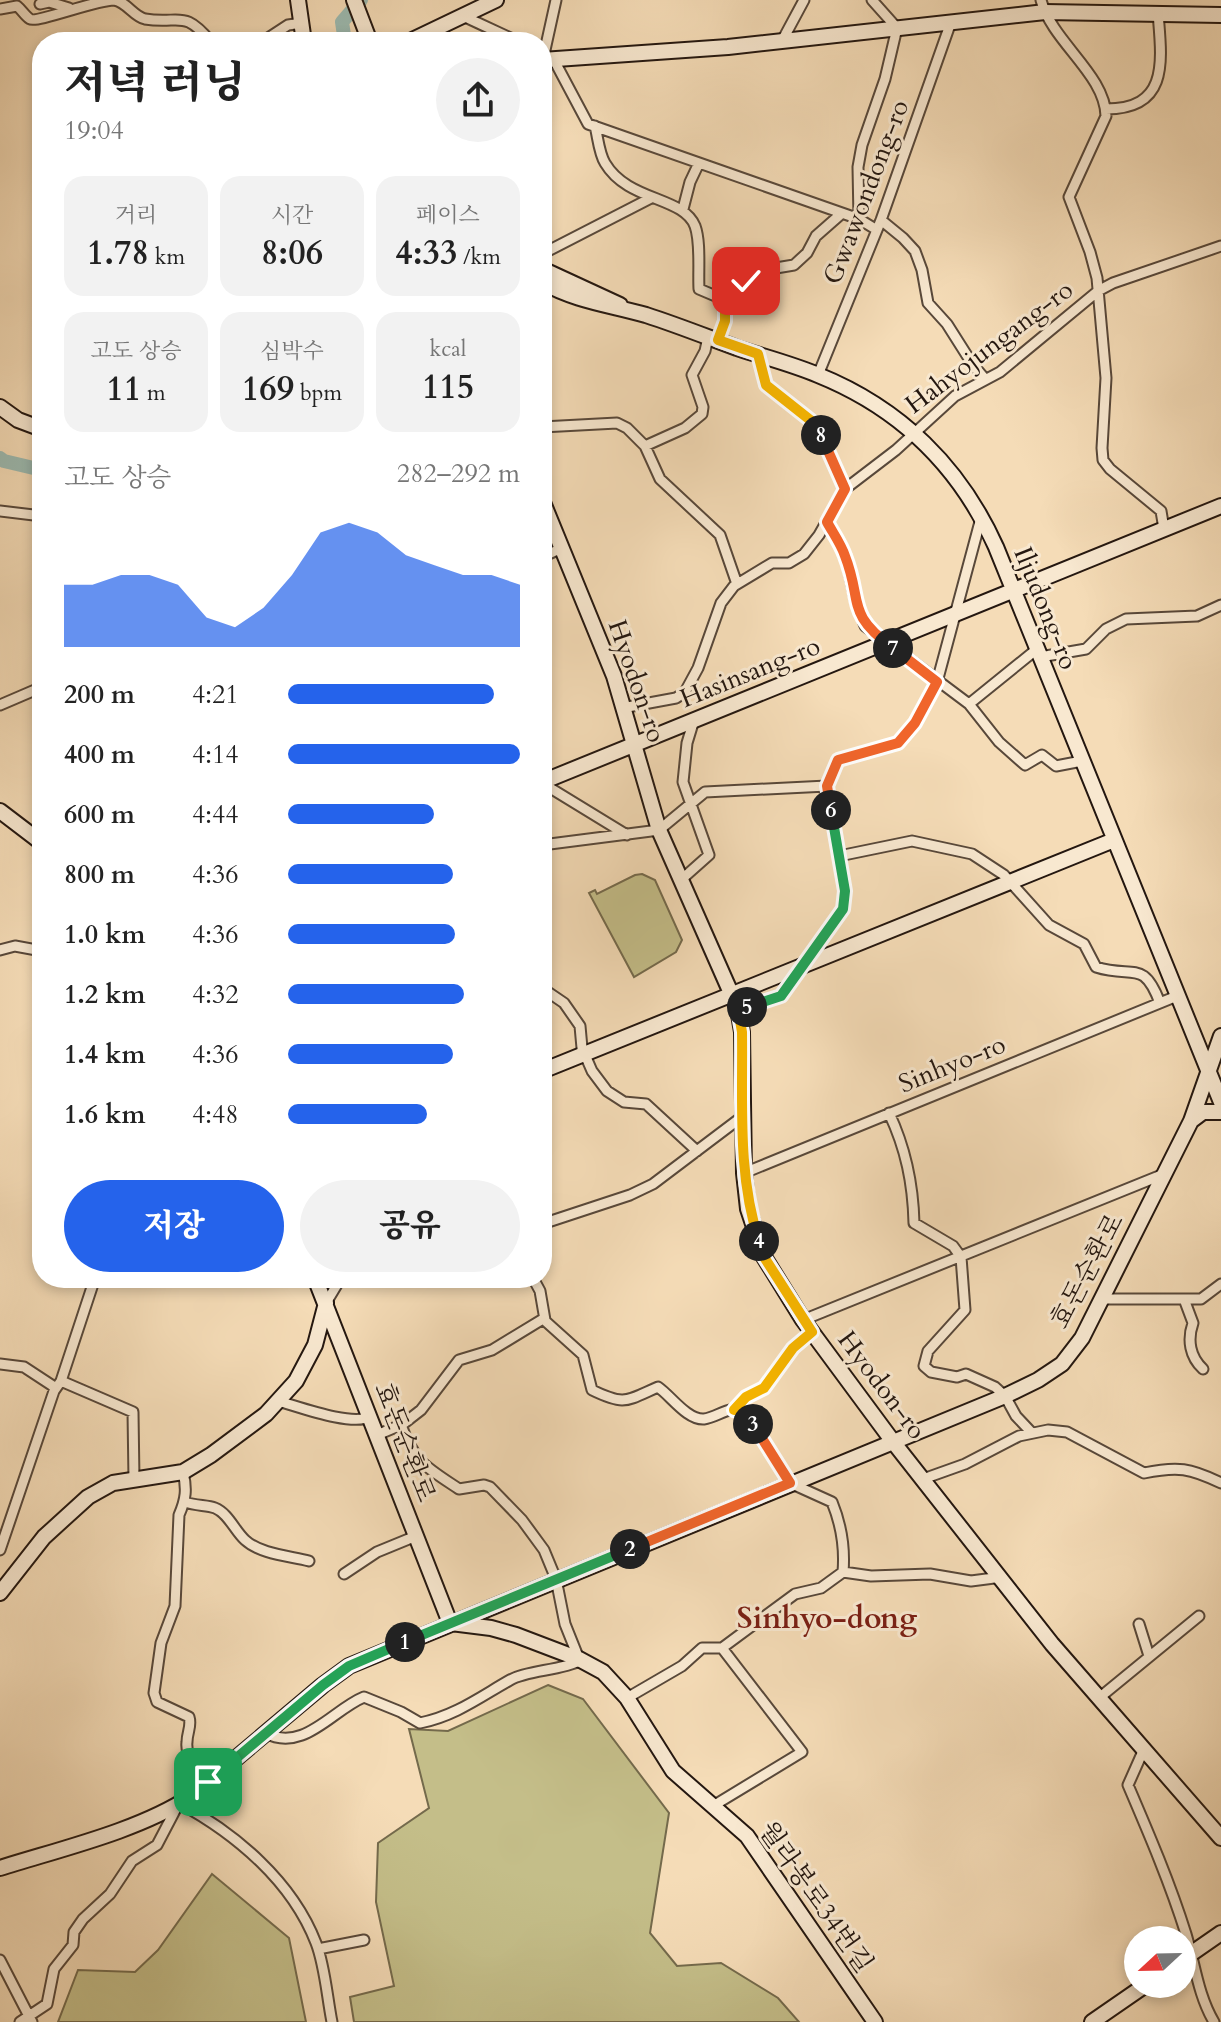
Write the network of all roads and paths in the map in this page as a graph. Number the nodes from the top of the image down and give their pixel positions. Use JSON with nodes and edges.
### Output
{"nodes":[{"id":1,"x":298,"y":0,"type":"edge"},
{"id":2,"x":344,"y":0,"type":"edge"},
{"id":3,"x":354,"y":0,"type":"edge"},
{"id":4,"x":496,"y":0,"type":"edge"},
{"id":5,"x":556,"y":0,"type":"edge"},
{"id":6,"x":804,"y":0,"type":"edge"},
{"id":7,"x":872,"y":0,"type":"edge"},
{"id":8,"x":40,"y":4,"type":"dead end"},
{"id":9,"x":1043,"y":6,"type":"edge"},
{"id":10,"x":69,"y":8,"type":"junction"},
{"id":11,"x":0,"y":9,"type":"edge"},
{"id":12,"x":1158,"y":13,"type":"junction"},
{"id":13,"x":1221,"y":15,"type":"edge"},
{"id":14,"x":463,"y":16,"type":"junction"},
{"id":15,"x":951,"y":22,"type":"junction"},
{"id":16,"x":302,"y":23,"type":"junction"},
{"id":17,"x":897,"y":28,"type":"junction"},
{"id":18,"x":203,"y":32,"type":"edge"},
{"id":19,"x":277,"y":32,"type":"edge"},
{"id":20,"x":303,"y":32,"type":"edge"},
{"id":21,"x":356,"y":32,"type":"edge"},
{"id":22,"x":366,"y":32,"type":"edge"},
{"id":23,"x":430,"y":32,"type":"edge"},
{"id":24,"x":497,"y":32,"type":"edge"},
{"id":25,"x":550,"y":32,"type":"edge"},
{"id":26,"x":782,"y":41,"type":"junction"},
{"id":27,"x":552,"y":58,"type":"edge"},
{"id":28,"x":552,"y":70,"type":"edge"},
{"id":29,"x":1106,"y":109,"type":"junction"},
{"id":30,"x":595,"y":126,"type":"junction"},
{"id":31,"x":699,"y":163,"type":"junction"},
{"id":32,"x":651,"y":198,"type":"junction"},
{"id":33,"x":683,"y":209,"type":"junction"},
{"id":34,"x":841,"y":214,"type":"junction"},
{"id":35,"x":859,"y":219,"type":"junction"},
{"id":36,"x":879,"y":225,"type":"junction"},
{"id":37,"x":1221,"y":246,"type":"edge"},
{"id":38,"x":552,"y":249,"type":"edge"},
{"id":39,"x":552,"y":274,"type":"edge"},
{"id":40,"x":552,"y":291,"type":"edge"},
{"id":41,"x":1098,"y":291,"type":"junction"},
{"id":42,"x":725,"y":300,"type":"junction"},
{"id":43,"x":634,"y":312,"type":"junction"},
{"id":44,"x":713,"y":338,"type":"junction"},
{"id":45,"x":758,"y":354,"type":"junction"},
{"id":46,"x":818,"y":375,"type":"junction"},
{"id":47,"x":985,"y":379,"type":"junction"},
{"id":48,"x":0,"y":407,"type":"edge"},
{"id":49,"x":32,"y":425,"type":"edge"},
{"id":50,"x":552,"y":426,"type":"edge"},
{"id":51,"x":914,"y":431,"type":"junction"},
{"id":52,"x":645,"y":446,"type":"junction"},
{"id":53,"x":845,"y":489,"type":"junction"},
{"id":54,"x":1221,"y":506,"type":"edge"},
{"id":55,"x":0,"y":511,"type":"edge"},
{"id":56,"x":32,"y":515,"type":"edge"},
{"id":57,"x":982,"y":515,"type":"junction"},
{"id":58,"x":827,"y":522,"type":"junction"},
{"id":59,"x":552,"y":524,"type":"edge"},
{"id":60,"x":1164,"y":529,"type":"junction"},
{"id":61,"x":562,"y":548,"type":"junction"},
{"id":62,"x":552,"y":552,"type":"edge"},
{"id":63,"x":737,"y":584,"type":"junction"},
{"id":64,"x":1013,"y":592,"type":"junction"},
{"id":65,"x":1221,"y":605,"type":"edge"},
{"id":66,"x":953,"y":617,"type":"junction"},
{"id":67,"x":886,"y":643,"type":"junction"},
{"id":68,"x":1038,"y":653,"type":"junction"},
{"id":69,"x":937,"y":682,"type":"junction"},
{"id":70,"x":32,"y":691,"type":"edge"},
{"id":71,"x":969,"y":704,"type":"junction"},
{"id":72,"x":0,"y":705,"type":"edge"},
{"id":73,"x":622,"y":708,"type":"junction"},
{"id":74,"x":694,"y":720,"type":"junction"},
{"id":75,"x":633,"y":746,"type":"junction"},
{"id":76,"x":1082,"y":761,"type":"junction"},
{"id":77,"x":552,"y":779,"type":"edge"},
{"id":78,"x":827,"y":786,"type":"junction"},
{"id":79,"x":552,"y":789,"type":"edge"},
{"id":80,"x":689,"y":805,"type":"junction"},
{"id":81,"x":0,"y":811,"type":"edge"},
{"id":82,"x":659,"y":830,"type":"junction"},
{"id":83,"x":32,"y":835,"type":"edge"},
{"id":84,"x":627,"y":835,"type":"junction"},
{"id":85,"x":1114,"y":840,"type":"junction"},
{"id":86,"x":552,"y":844,"type":"edge"},
{"id":87,"x":839,"y":856,"type":"junction"},
{"id":88,"x":682,"y":879,"type":"junction"},
{"id":89,"x":1011,"y":882,"type":"junction"},
{"id":90,"x":32,"y":949,"type":"edge"},
{"id":91,"x":0,"y":950,"type":"edge"},
{"id":92,"x":806,"y":963,"type":"junction"},
{"id":93,"x":552,"y":995,"type":"edge"},
{"id":94,"x":732,"y":995,"type":"junction"},
{"id":95,"x":1177,"y":996,"type":"junction"},
{"id":96,"x":1160,"y":1003,"type":"junction"},
{"id":97,"x":738,"y":1009,"type":"junction"},
{"id":98,"x":1221,"y":1036,"type":"edge"},
{"id":99,"x":585,"y":1054,"type":"junction"},
{"id":100,"x":552,"y":1067,"type":"edge"},
{"id":101,"x":1209,"y":1074,"type":"junction"},
{"id":102,"x":1221,"y":1102,"type":"edge"},
{"id":103,"x":1221,"y":1112,"type":"edge"},
{"id":104,"x":889,"y":1113,"type":"junction"},
{"id":105,"x":743,"y":1116,"type":"junction"},
{"id":106,"x":1191,"y":1121,"type":"junction"},
{"id":107,"x":697,"y":1151,"type":"junction"},
{"id":108,"x":744,"y":1173,"type":"junction"},
{"id":109,"x":1164,"y":1174,"type":"junction"},
{"id":110,"x":552,"y":1221,"type":"edge"},
{"id":111,"x":961,"y":1257,"type":"junction"},
{"id":112,"x":1221,"y":1284,"type":"edge"},
{"id":113,"x":92,"y":1288,"type":"edge"},
{"id":114,"x":319,"y":1288,"type":"edge"},
{"id":115,"x":335,"y":1288,"type":"edge"},
{"id":116,"x":538,"y":1288,"type":"edge"},
{"id":117,"x":1102,"y":1299,"type":"junction"},
{"id":118,"x":1184,"y":1299,"type":"junction"},
{"id":119,"x":326,"y":1303,"type":"junction"},
{"id":120,"x":544,"y":1319,"type":"junction"},
{"id":121,"x":807,"y":1326,"type":"junction"},
{"id":122,"x":0,"y":1364,"type":"edge"},
{"id":123,"x":1203,"y":1369,"type":"dead end"},
{"id":124,"x":58,"y":1385,"type":"junction"},
{"id":125,"x":1005,"y":1396,"type":"junction"},
{"id":126,"x":278,"y":1401,"type":"junction"},
{"id":127,"x":734,"y":1410,"type":"junction"},
{"id":128,"x":370,"y":1417,"type":"junction"},
{"id":129,"x":401,"y":1425,"type":"junction"},
{"id":130,"x":1032,"y":1433,"type":"junction"},
{"id":131,"x":377,"y":1435,"type":"junction"},
{"id":132,"x":894,"y":1443,"type":"junction"},
{"id":133,"x":183,"y":1472,"type":"junction"},
{"id":134,"x":923,"y":1479,"type":"junction"},
{"id":135,"x":134,"y":1480,"type":"junction"},
{"id":136,"x":790,"y":1483,"type":"junction"},
{"id":137,"x":1221,"y":1483,"type":"edge"},
{"id":138,"x":185,"y":1502,"type":"junction"},
{"id":139,"x":416,"y":1536,"type":"junction"},
{"id":140,"x":0,"y":1550,"type":"edge"},
{"id":141,"x":309,"y":1561,"type":"dead end"},
{"id":142,"x":843,"y":1572,"type":"junction"},
{"id":143,"x":344,"y":1574,"type":"dead end"},
{"id":144,"x":1002,"y":1577,"type":"junction"},
{"id":145,"x":556,"y":1579,"type":"junction"},
{"id":146,"x":0,"y":1593,"type":"edge"},
{"id":147,"x":1199,"y":1616,"type":"dead end"},
{"id":148,"x":450,"y":1623,"type":"junction"},
{"id":149,"x":1139,"y":1624,"type":"dead end"},
{"id":150,"x":722,"y":1648,"type":"junction"},
{"id":151,"x":1149,"y":1656,"type":"junction"},
{"id":152,"x":581,"y":1660,"type":"junction"},
{"id":153,"x":627,"y":1698,"type":"junction"},
{"id":154,"x":1099,"y":1698,"type":"junction"},
{"id":155,"x":265,"y":1733,"type":"junction"},
{"id":156,"x":1144,"y":1749,"type":"junction"},
{"id":157,"x":208,"y":1782,"type":"junction"},
{"id":158,"x":179,"y":1803,"type":"junction"},
{"id":159,"x":713,"y":1806,"type":"junction"},
{"id":160,"x":1221,"y":1838,"type":"edge"},
{"id":161,"x":0,"y":1868,"type":"edge"},
{"id":162,"x":1183,"y":1926,"type":"edge"},
{"id":163,"x":1221,"y":1933,"type":"edge"},
{"id":164,"x":364,"y":1940,"type":"dead end"},
{"id":165,"x":318,"y":1949,"type":"junction"},
{"id":166,"x":1196,"y":1950,"type":"edge"},
{"id":167,"x":0,"y":1960,"type":"edge"},
{"id":168,"x":1196,"y":1977,"type":"edge"},
{"id":169,"x":1127,"y":1998,"type":"edge"},
{"id":170,"x":27,"y":2020,"type":"edge"},
{"id":171,"x":332,"y":2022,"type":"edge"},
{"id":172,"x":875,"y":2022,"type":"edge"},
{"id":173,"x":1092,"y":2022,"type":"edge"},
{"id":174,"x":1214,"y":2022,"type":"edge"}],
"edges":[{"from":1,"to":16,"type":"street"},
{"from":2,"to":21,"type":"street"},
{"from":3,"to":22,"type":"street"},
{"from":4,"to":14,"type":"street"},
{"from":5,"to":25,"type":"street"},
{"from":6,"to":26,"type":"street"},
{"from":7,"to":17,"type":"street"},
{"from":8,"to":10,"type":"street"},
{"from":9,"to":12,"type":"street"},
{"from":9,"to":15,"type":"street"},
{"from":9,"to":29,"type":"street"},
{"from":10,"to":11,"type":"street"},
{"from":10,"to":18,"type":"street"},
{"from":12,"to":13,"type":"street"},
{"from":12,"to":29,"type":"street"},
{"from":14,"to":23,"type":"street"},
{"from":14,"to":24,"type":"street"},
{"from":15,"to":17,"type":"street"},
{"from":15,"to":36,"type":"street","name":"Gwawondong-ro"},
{"from":16,"to":19,"type":"street"},
{"from":16,"to":20,"type":"street"},
{"from":17,"to":26,"type":"street"},
{"from":17,"to":35,"type":"street"},
{"from":26,"to":27,"type":"street"},
{"from":28,"to":30,"type":"street"},
{"from":29,"to":41,"type":"street"},
{"from":30,"to":31,"type":"street"},
{"from":30,"to":32,"type":"street"},
{"from":31,"to":33,"type":"street"},
{"from":31,"to":34,"type":"street"},
{"from":32,"to":33,"type":"street"},
{"from":32,"to":38,"type":"street"},
{"from":33,"to":42,"type":"street"},
{"from":34,"to":35,"type":"street"},
{"from":34,"to":42,"type":"street"},
{"from":35,"to":36,"type":"street"},
{"from":36,"to":46,"type":"street","name":"Gwawondong-ro"},
{"from":36,"to":47,"type":"street"},
{"from":37,"to":41,"type":"street","name":"Hahyojungang-ro"},
{"from":39,"to":43,"type":"street","name":"Iljudong-ro"},
{"from":40,"to":43,"type":"street","name":"Iljudong-ro"},
{"from":41,"to":47,"type":"street","name":"Hahyojungang-ro"},
{"from":41,"to":60,"type":"street"},
{"from":42,"to":44,"type":"street"},
{"from":43,"to":44,"type":"street","name":"Iljudong-ro"},
{"from":44,"to":45,"type":"street","name":"Iljudong-ro"},
{"from":44,"to":52,"type":"street"},
{"from":45,"to":46,"type":"street","name":"Iljudong-ro"},
{"from":45,"to":53,"type":"street"},
{"from":46,"to":51,"type":"street","name":"Iljudong-ro"},
{"from":47,"to":51,"type":"street","name":"Hahyojungang-ro"},
{"from":48,"to":49,"type":"street"},
{"from":50,"to":52,"type":"street"},
{"from":51,"to":53,"type":"street","name":"Hahyojungang-ro"},
{"from":51,"to":57,"type":"street","name":"Iljudong-ro"},
{"from":52,"to":63,"type":"street"},
{"from":53,"to":58,"type":"street","name":"Hahyojungang-ro"},
{"from":54,"to":60,"type":"street","name":"Hasinsang-ro"},
{"from":55,"to":56,"type":"street"},
{"from":57,"to":64,"type":"street","name":"Iljudong-ro"},
{"from":57,"to":66,"type":"street"},
{"from":58,"to":63,"type":"street","name":"Hahyojungang-ro"},
{"from":58,"to":67,"type":"street"},
{"from":59,"to":61,"type":"street","name":"Hyodon-ro"},
{"from":60,"to":64,"type":"street","name":"Hasinsang-ro"},
{"from":61,"to":62,"type":"street"},
{"from":61,"to":73,"type":"street","name":"Hyodon-ro"},
{"from":63,"to":73,"type":"street","name":"Hahyojungang-ro"},
{"from":64,"to":66,"type":"street","name":"Hasinsang-ro"},
{"from":64,"to":68,"type":"street","name":"Iljudong-ro"},
{"from":65,"to":68,"type":"street"},
{"from":66,"to":67,"type":"street","name":"Hasinsang-ro"},
{"from":66,"to":69,"type":"street"},
{"from":67,"to":69,"type":"street"},
{"from":67,"to":74,"type":"street","name":"Hasinsang-ro"},
{"from":68,"to":71,"type":"street"},
{"from":68,"to":76,"type":"street","name":"Iljudong-ro"},
{"from":69,"to":71,"type":"street"},
{"from":69,"to":78,"type":"street"},
{"from":70,"to":72,"type":"street"},
{"from":71,"to":76,"type":"street"},
{"from":73,"to":75,"type":"street","name":"Hyodon-ro"},
{"from":74,"to":75,"type":"street","name":"Hasinsang-ro"},
{"from":74,"to":80,"type":"street"},
{"from":75,"to":77,"type":"street","name":"Hasinsang-ro"},
{"from":75,"to":82,"type":"street","name":"Hyodon-ro"},
{"from":76,"to":85,"type":"street","name":"Iljudong-ro"},
{"from":78,"to":80,"type":"street"},
{"from":78,"to":87,"type":"street"},
{"from":79,"to":84,"type":"street"},
{"from":80,"to":82,"type":"street"},
{"from":80,"to":88,"type":"street"},
{"from":81,"to":83,"type":"street"},
{"from":82,"to":84,"type":"street"},
{"from":82,"to":88,"type":"street","name":"Hyodon-ro"},
{"from":84,"to":86,"type":"street"},
{"from":85,"to":89,"type":"street"},
{"from":85,"to":95,"type":"street","name":"Iljudong-ro"},
{"from":87,"to":89,"type":"street"},
{"from":87,"to":92,"type":"street"},
{"from":88,"to":94,"type":"street","name":"Hyodon-ro"},
{"from":89,"to":92,"type":"street"},
{"from":89,"to":96,"type":"street"},
{"from":90,"to":91,"type":"street"},
{"from":92,"to":94,"type":"street"},
{"from":92,"to":97,"type":"street"},
{"from":93,"to":99,"type":"street"},
{"from":94,"to":97,"type":"street","name":"Hyodon-ro"},
{"from":94,"to":99,"type":"street"},
{"from":95,"to":96,"type":"street","name":"Sinhyo-ro"},
{"from":95,"to":101,"type":"street","name":"Iljudong-ro"},
{"from":96,"to":104,"type":"street","name":"Sinhyo-ro"},
{"from":97,"to":105,"type":"street","name":"Hyodon-ro"},
{"from":98,"to":101,"type":"street","name":"효돈순환로"},
{"from":99,"to":100,"type":"street"},
{"from":99,"to":107,"type":"street"},
{"from":101,"to":102,"type":"street","name":"Iljudong-ro"},
{"from":101,"to":106,"type":"street","name":"효돈순환로"},
{"from":103,"to":106,"type":"street"},
{"from":104,"to":108,"type":"street","name":"Sinhyo-ro"},
{"from":104,"to":111,"type":"street"},
{"from":105,"to":107,"type":"street"},
{"from":105,"to":108,"type":"street","name":"Hyodon-ro"},
{"from":106,"to":109,"type":"street","name":"효돈순환로"},
{"from":107,"to":110,"type":"street"},
{"from":108,"to":121,"type":"street","name":"Hyodon-ro"},
{"from":109,"to":111,"type":"street"},
{"from":109,"to":117,"type":"street","name":"효돈순환로"},
{"from":111,"to":121,"type":"street"},
{"from":111,"to":125,"type":"street"},
{"from":112,"to":118,"type":"street"},
{"from":113,"to":124,"type":"street"},
{"from":114,"to":119,"type":"street","name":"효돈순환로"},
{"from":115,"to":119,"type":"street"},
{"from":116,"to":120,"type":"street"},
{"from":117,"to":118,"type":"street"},
{"from":117,"to":125,"type":"street","name":"효돈순환로"},
{"from":118,"to":123,"type":"street"},
{"from":119,"to":126,"type":"street"},
{"from":119,"to":128,"type":"street","name":"효돈순환로"},
{"from":120,"to":127,"type":"street"},
{"from":120,"to":129,"type":"street"},
{"from":121,"to":127,"type":"street"},
{"from":121,"to":132,"type":"street","name":"Hyodon-ro"},
{"from":122,"to":124,"type":"street"},
{"from":124,"to":135,"type":"street"},
{"from":124,"to":140,"type":"street"},
{"from":125,"to":130,"type":"street"},
{"from":125,"to":132,"type":"street","name":"효돈순환로"},
{"from":126,"to":128,"type":"street"},
{"from":126,"to":133,"type":"street"},
{"from":127,"to":136,"type":"street"},
{"from":128,"to":131,"type":"street","name":"효돈순환로"},
{"from":129,"to":131,"type":"street"},
{"from":129,"to":145,"type":"street"},
{"from":130,"to":134,"type":"street"},
{"from":130,"to":137,"type":"street"},
{"from":131,"to":139,"type":"street","name":"효돈순환로"},
{"from":132,"to":134,"type":"street","name":"Hyodon-ro"},
{"from":132,"to":136,"type":"street","name":"효돈순환로"},
{"from":133,"to":135,"type":"street"},
{"from":133,"to":138,"type":"street"},
{"from":134,"to":144,"type":"street","name":"Hyodon-ro"},
{"from":135,"to":146,"type":"street"},
{"from":136,"to":142,"type":"street"},
{"from":136,"to":145,"type":"street","name":"효돈순환로"},
{"from":138,"to":141,"type":"street"},
{"from":138,"to":157,"type":"street"},
{"from":139,"to":143,"type":"street"},
{"from":139,"to":148,"type":"street","name":"효돈순환로"},
{"from":142,"to":144,"type":"street"},
{"from":142,"to":150,"type":"street"},
{"from":144,"to":154,"type":"street","name":"Hyodon-ro"},
{"from":145,"to":148,"type":"street","name":"효돈순환로"},
{"from":145,"to":152,"type":"street"},
{"from":147,"to":151,"type":"street"},
{"from":148,"to":152,"type":"street","name":"월라봉로34번길"},
{"from":148,"to":155,"type":"street","name":"효돈순환로"},
{"from":149,"to":151,"type":"street"},
{"from":150,"to":153,"type":"street"},
{"from":150,"to":159,"type":"street"},
{"from":151,"to":154,"type":"street"},
{"from":152,"to":153,"type":"street","name":"월라봉로34번길"},
{"from":152,"to":155,"type":"street"},
{"from":153,"to":159,"type":"street","name":"월라봉로34번길"},
{"from":154,"to":156,"type":"street","name":"Hyodon-ro"},
{"from":155,"to":157,"type":"street","name":"효돈순환로"},
{"from":156,"to":160,"type":"street","name":"Hyodon-ro"},
{"from":156,"to":162,"type":"street"},
{"from":157,"to":158,"type":"street","name":"효돈순환로"},
{"from":158,"to":161,"type":"street","name":"효돈순환로"},
{"from":158,"to":165,"type":"street"},
{"from":158,"to":170,"type":"street"},
{"from":159,"to":172,"type":"street","name":"월라봉로34번길"},
{"from":163,"to":166,"type":"street"},
{"from":164,"to":165,"type":"street"},
{"from":165,"to":171,"type":"street"},
{"from":167,"to":170,"type":"street"},
{"from":168,"to":174,"type":"street"},
{"from":169,"to":173,"type":"street"}]}
